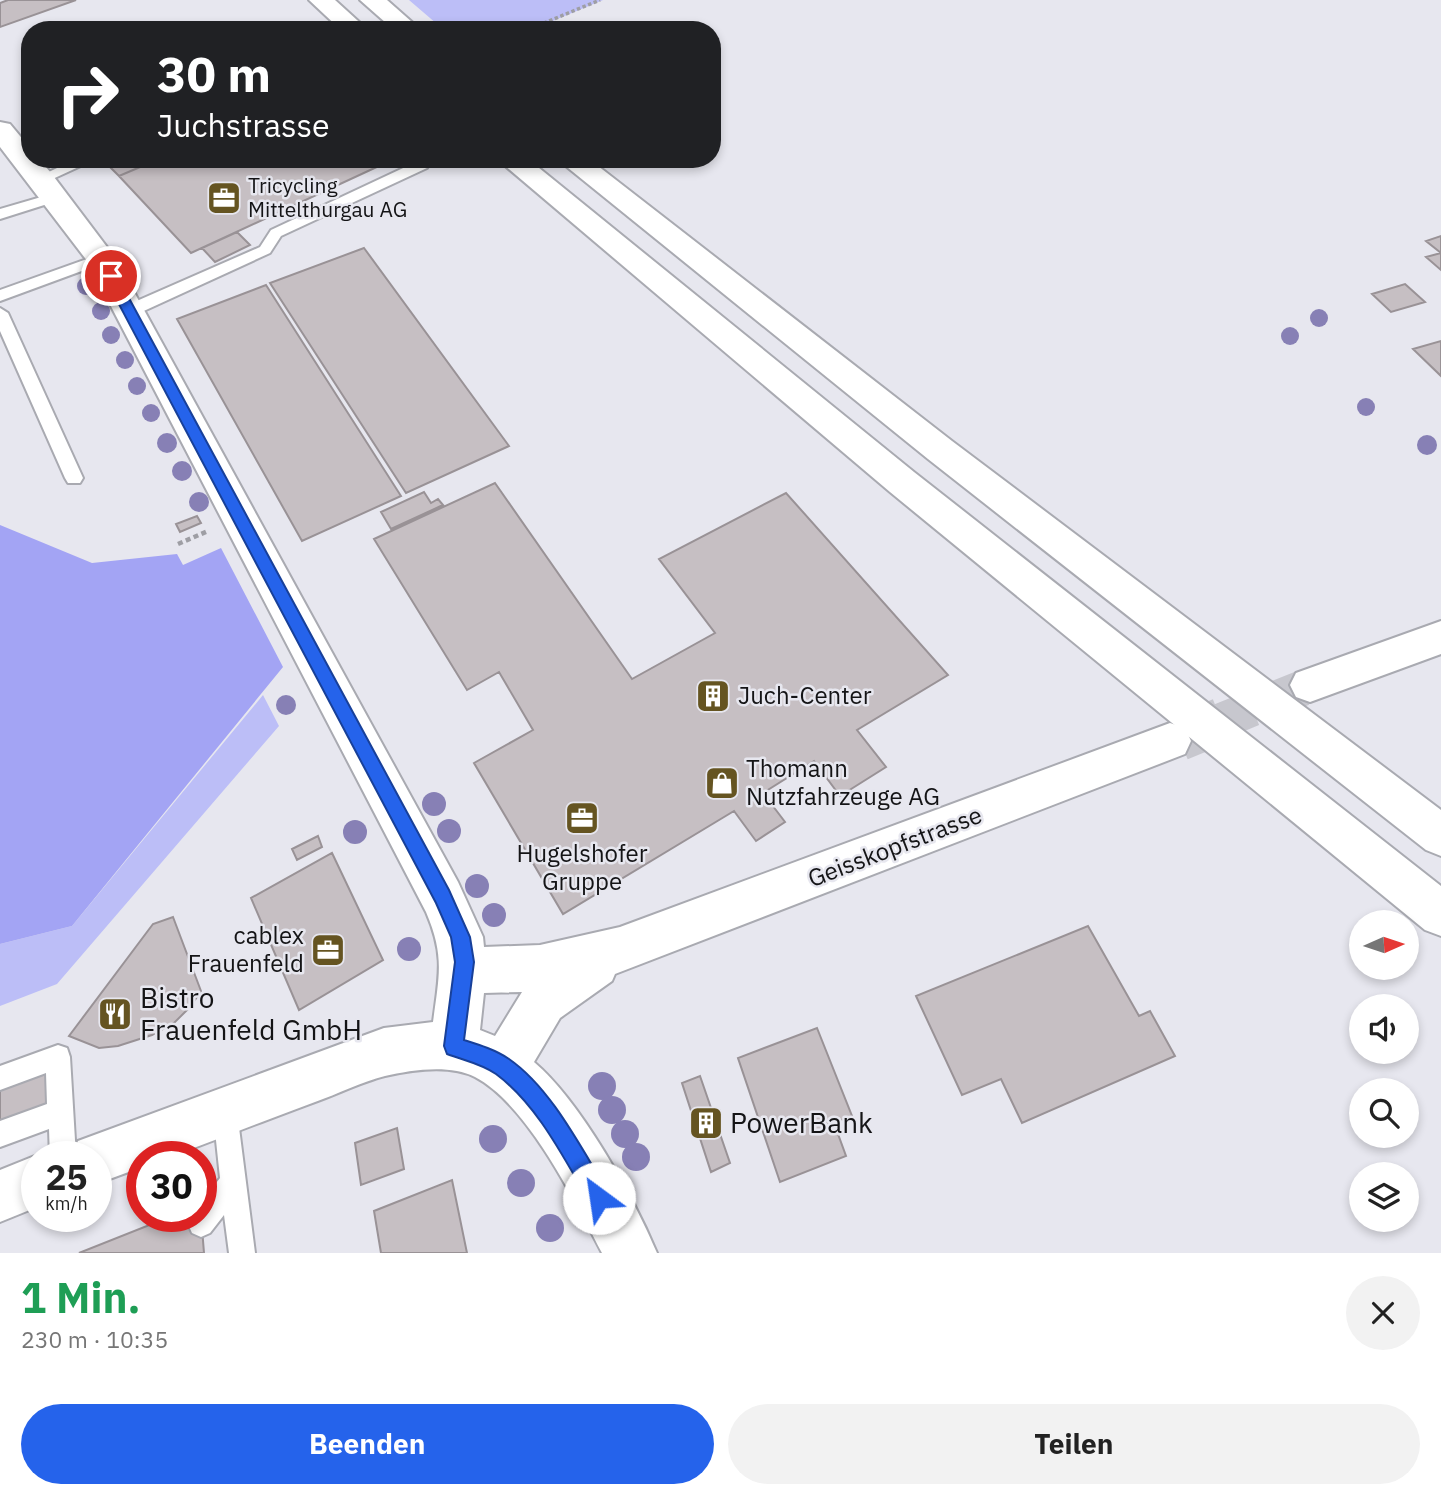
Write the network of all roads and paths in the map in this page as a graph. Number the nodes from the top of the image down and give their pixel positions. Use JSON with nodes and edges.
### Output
{"nodes":[{"id":1,"x":321,"y":0,"type":"edge"},
{"id":2,"x":372,"y":0,"type":"edge"},
{"id":3,"x":600,"y":0,"type":"edge"},
{"id":4,"x":346,"y":21,"type":"edge"},
{"id":5,"x":398,"y":21,"type":"edge"},
{"id":6,"x":549,"y":21,"type":"edge"},
{"id":7,"x":0,"y":130,"type":"edge"},
{"id":8,"x":21,"y":155,"type":"edge"},
{"id":9,"x":31,"y":168,"type":"edge"},
{"id":10,"x":76,"y":168,"type":"edge"},
{"id":11,"x":416,"y":168,"type":"edge"},
{"id":12,"x":522,"y":168,"type":"edge"},
{"id":13,"x":583,"y":168,"type":"edge"},
{"id":14,"x":48,"y":188,"type":"junction"},
{"id":15,"x":0,"y":214,"type":"edge"},
{"id":16,"x":262,"y":220,"type":"dead end"},
{"id":17,"x":276,"y":233,"type":"junction"},
{"id":18,"x":102,"y":259,"type":"junction"},
{"id":19,"x":0,"y":296,"type":"edge"},
{"id":20,"x":129,"y":311,"type":"junction"},
{"id":21,"x":0,"y":314,"type":"edge"},
{"id":22,"x":74,"y":478,"type":"dead end"},
{"id":23,"x":219,"y":527,"type":"dead end"},
{"id":24,"x":178,"y":544,"type":"dead end"},
{"id":25,"x":1441,"y":637,"type":"edge"},
{"id":26,"x":1310,"y":685,"type":"tunnel mouth"},
{"id":27,"x":1170,"y":741,"type":"tunnel mouth"},
{"id":28,"x":1441,"y":836,"type":"edge"},
{"id":29,"x":1441,"y":914,"type":"edge"},
{"id":30,"x":620,"y":950,"type":"junction"},
{"id":31,"x":463,"y":971,"type":"junction"},
{"id":32,"x":454,"y":1046,"type":"junction"},
{"id":33,"x":504,"y":1067,"type":"junction"},
{"id":34,"x":0,"y":1078,"type":"edge"},
{"id":35,"x":60,"y":1112,"type":"junction"},
{"id":36,"x":225,"y":1112,"type":"junction"},
{"id":37,"x":0,"y":1134,"type":"edge"},
{"id":38,"x":62,"y":1141,"type":"edge"},
{"id":39,"x":112,"y":1153,"type":"edge"},
{"id":40,"x":234,"y":1181,"type":"junction"},
{"id":41,"x":21,"y":1187,"type":"edge"},
{"id":42,"x":0,"y":1196,"type":"edge"},
{"id":43,"x":217,"y":1203,"type":"edge"},
{"id":44,"x":243,"y":1253,"type":"edge"},
{"id":45,"x":631,"y":1253,"type":"edge"}],
"edges":[{"from":1,"to":4,"type":"main road"},
{"from":2,"to":5,"type":"main road"},
{"from":3,"to":6,"type":"path"},
{"from":7,"to":8,"type":"main road"},
{"from":9,"to":14,"type":"main road"},
{"from":10,"to":14,"type":"lane"},
{"from":11,"to":17,"type":"lane"},
{"from":12,"to":29,"type":"main road"},
{"from":13,"to":28,"type":"main road"},
{"from":14,"to":15,"type":"lane"},
{"from":14,"to":18,"type":"main road"},
{"from":16,"to":17,"type":"lane"},
{"from":17,"to":20,"type":"lane"},
{"from":18,"to":19,"type":"lane"},
{"from":18,"to":20,"type":"main road"},
{"from":20,"to":31,"type":"main road"},
{"from":21,"to":22,"type":"lane"},
{"from":23,"to":24,"type":"path"},
{"from":25,"to":26,"type":"main road"},
{"from":27,"to":30,"type":"main road","name":"Geisskopfstrasse"},
{"from":30,"to":31,"type":"main road","name":"Geisskopfstrasse"},
{"from":30,"to":33,"type":"main road","name":"Geisskopfstrasse"},
{"from":31,"to":32,"type":"main road"},
{"from":32,"to":33,"type":"main road"},
{"from":32,"to":36,"type":"main road"},
{"from":33,"to":45,"type":"main road"},
{"from":34,"to":35,"type":"lane"},
{"from":35,"to":37,"type":"lane"},
{"from":35,"to":38,"type":"lane"},
{"from":36,"to":39,"type":"main road"},
{"from":36,"to":40,"type":"lane"},
{"from":40,"to":43,"type":"lane"},
{"from":40,"to":44,"type":"lane"},
{"from":41,"to":42,"type":"main road"}]}
